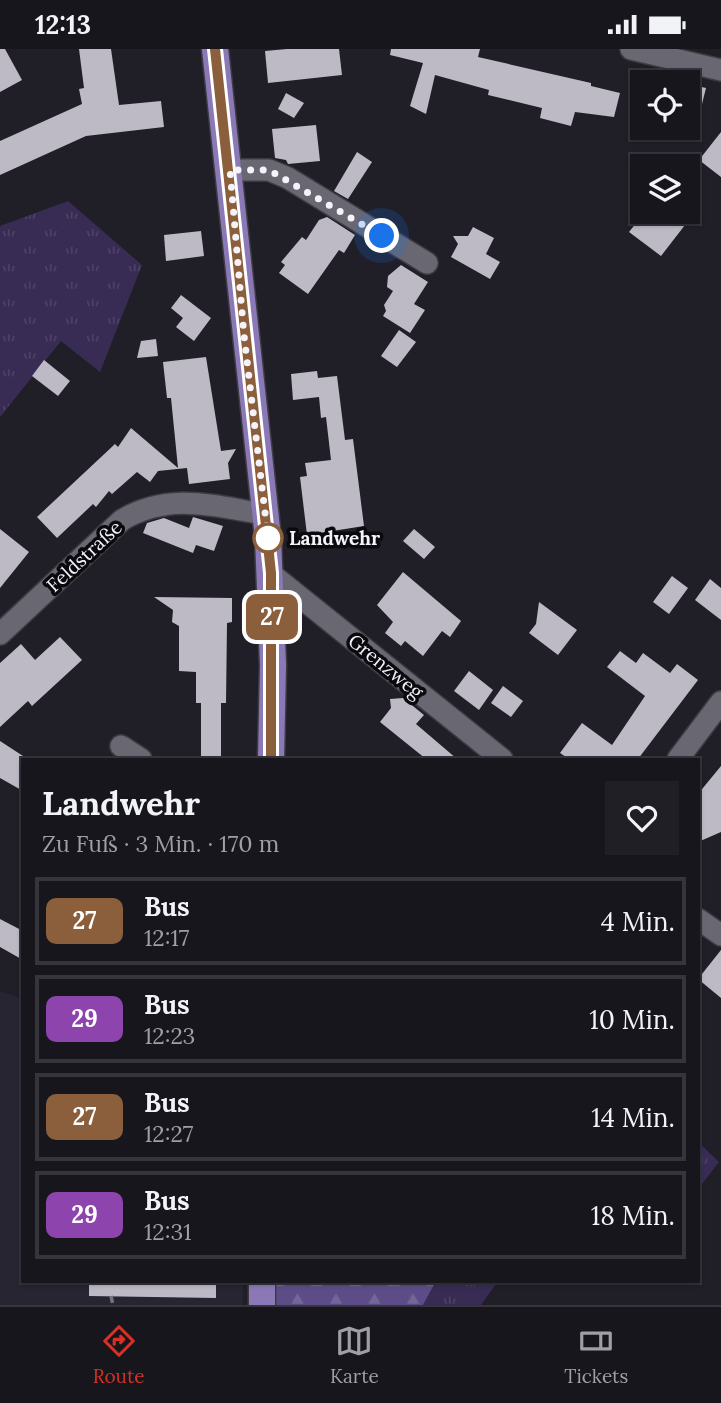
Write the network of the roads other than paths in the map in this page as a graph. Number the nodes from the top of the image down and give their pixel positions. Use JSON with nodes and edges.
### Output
{"nodes":[{"id":1,"x":215,"y":49,"type":"edge"},
{"id":2,"x":632,"y":49,"type":"edge"},
{"id":3,"x":721,"y":70,"type":"edge"},
{"id":4,"x":230,"y":170,"type":"junction"},
{"id":5,"x":427,"y":263,"type":"dead end"},
{"id":6,"x":264,"y":514,"type":"junction"},
{"id":7,"x":271,"y":573,"type":"junction"},
{"id":8,"x":0,"y":634,"type":"edge"},
{"id":9,"x":721,"y":702,"type":"edge"},
{"id":10,"x":121,"y":746,"type":"dead end"},
{"id":11,"x":139,"y":758,"type":"edge"},
{"id":12,"x":271,"y":758,"type":"edge"},
{"id":13,"x":501,"y":758,"type":"edge"},
{"id":14,"x":679,"y":758,"type":"edge"},
{"id":15,"x":700,"y":920,"type":"edge"},
{"id":16,"x":721,"y":935,"type":"edge"},
{"id":17,"x":262,"y":1283,"type":"edge"},
{"id":18,"x":262,"y":1305,"type":"edge"}],
"edges":[{"from":1,"to":4,"type":"main road"},
{"from":2,"to":3,"type":"street"},
{"from":4,"to":5,"type":"street"},
{"from":4,"to":6,"type":"main road"},
{"from":6,"to":7,"type":"main road"},
{"from":6,"to":8,"type":"street","name":"Feldstraße"},
{"from":7,"to":12,"type":"main road"},
{"from":7,"to":13,"type":"street","name":"Grenzweg"},
{"from":9,"to":14,"type":"street"},
{"from":10,"to":11,"type":"street"},
{"from":15,"to":16,"type":"street"},
{"from":17,"to":18,"type":"main road"}]}
